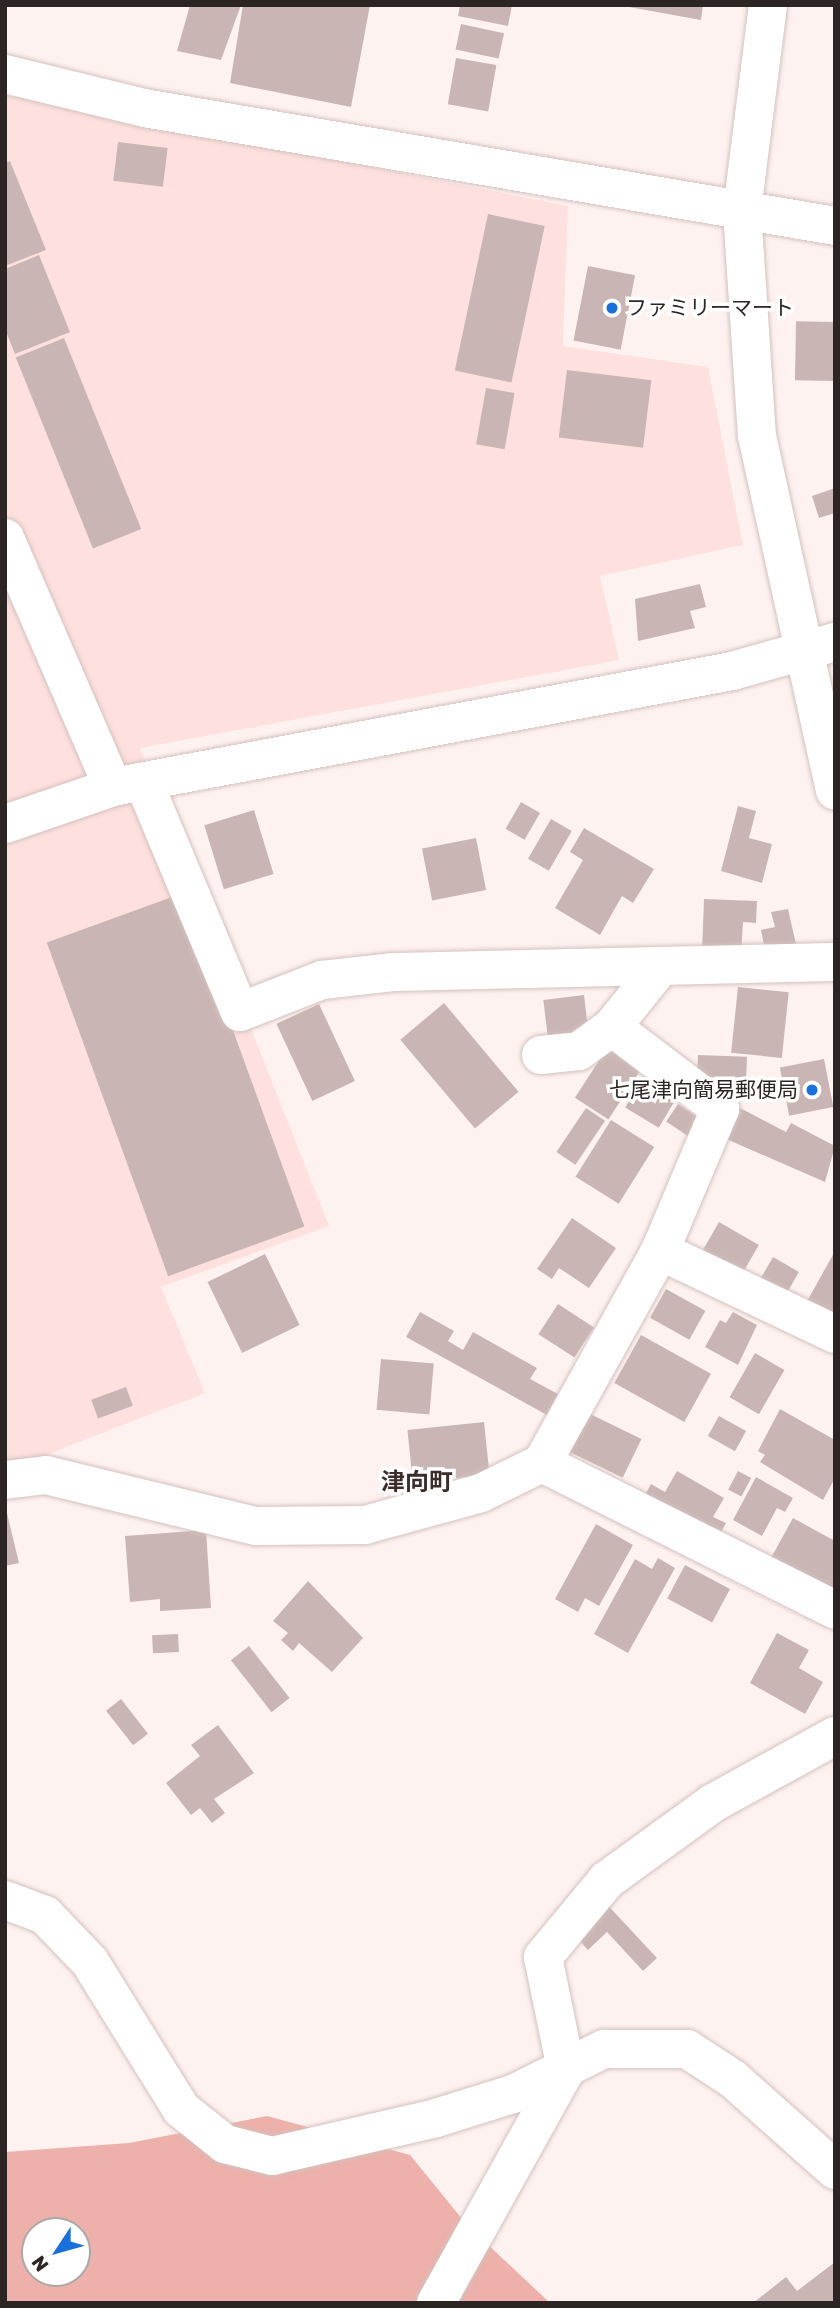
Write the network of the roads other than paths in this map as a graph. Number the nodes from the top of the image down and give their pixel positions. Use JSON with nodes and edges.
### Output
{"nodes":[{"id":1,"x":768,"y":5,"type":"edge"},
{"id":2,"x":5,"y":74,"type":"edge"},
{"id":3,"x":742,"y":211,"type":"junction"},
{"id":4,"x":835,"y":226,"type":"edge"},
{"id":5,"x":5,"y":538,"type":"edge"},
{"id":6,"x":819,"y":646,"type":"edge"},
{"id":7,"x":129,"y":785,"type":"junction"},
{"id":8,"x":835,"y":791,"type":"edge"},
{"id":9,"x":5,"y":824,"type":"edge"},
{"id":10,"x":835,"y":962,"type":"edge"},
{"id":11,"x":661,"y":966,"type":"junction"},
{"id":12,"x":612,"y":1027,"type":"junction"},
{"id":13,"x":541,"y":1055,"type":"dead end"},
{"id":14,"x":660,"y":1251,"type":"junction"},
{"id":15,"x":835,"y":1334,"type":"edge"},
{"id":16,"x":542,"y":1463,"type":"junction"},
{"id":17,"x":5,"y":1480,"type":"edge"},
{"id":18,"x":835,"y":1610,"type":"edge"},
{"id":19,"x":835,"y":1736,"type":"edge"},
{"id":20,"x":5,"y":1900,"type":"edge"},
{"id":21,"x":566,"y":2069,"type":"junction"},
{"id":22,"x":835,"y":2170,"type":"edge"},
{"id":23,"x":436,"y":2303,"type":"edge"}],
"edges":[{"from":1,"to":3,"type":"street"},
{"from":2,"to":3,"type":"street"},
{"from":3,"to":4,"type":"street"},
{"from":3,"to":6,"type":"street"},
{"from":5,"to":7,"type":"street"},
{"from":6,"to":7,"type":"street"},
{"from":6,"to":8,"type":"street"},
{"from":7,"to":9,"type":"street"},
{"from":7,"to":11,"type":"street"},
{"from":10,"to":11,"type":"street"},
{"from":11,"to":12,"type":"street"},
{"from":12,"to":13,"type":"street"},
{"from":12,"to":14,"type":"street"},
{"from":14,"to":15,"type":"street"},
{"from":14,"to":16,"type":"street"},
{"from":16,"to":17,"type":"street"},
{"from":16,"to":18,"type":"street"},
{"from":19,"to":21,"type":"street"},
{"from":20,"to":21,"type":"street"},
{"from":21,"to":22,"type":"street"},
{"from":21,"to":23,"type":"street"}]}
